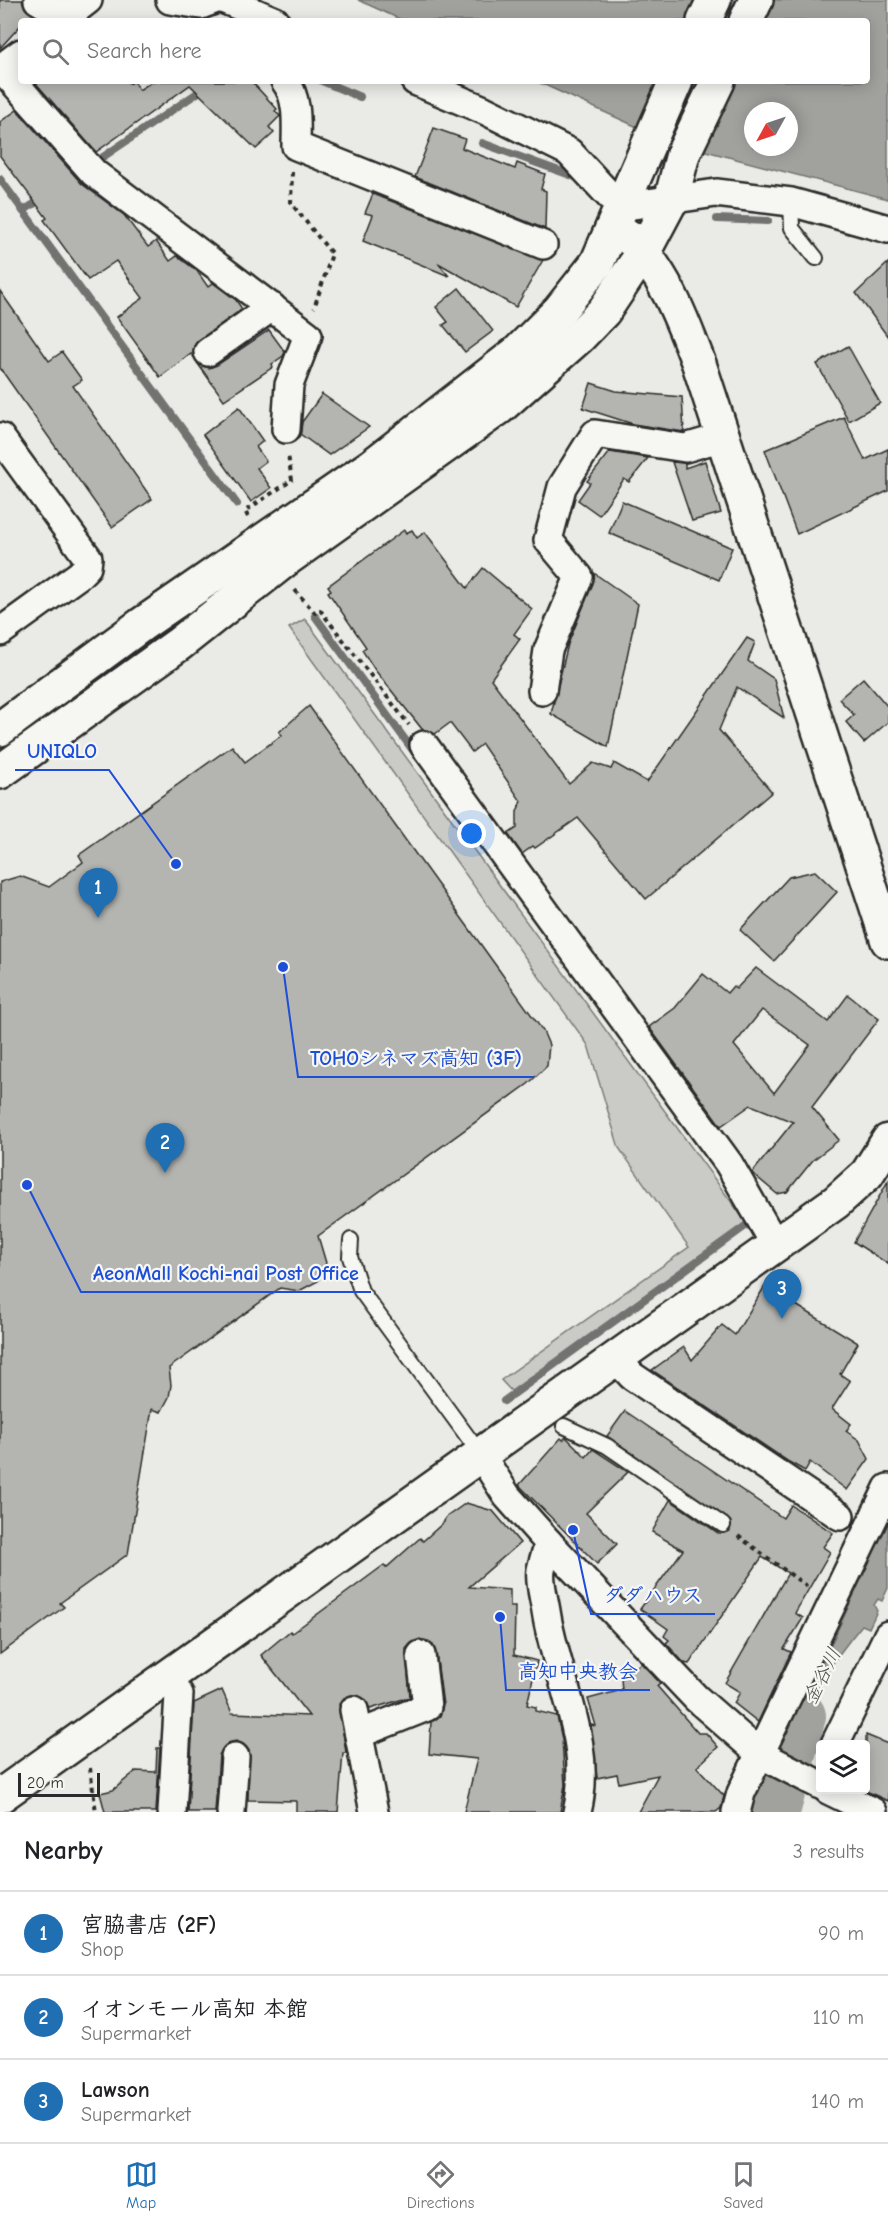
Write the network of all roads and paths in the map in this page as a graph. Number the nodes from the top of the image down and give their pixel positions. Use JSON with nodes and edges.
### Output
{"nodes":[{"id":1,"x":38,"y":0,"type":"edge"},
{"id":2,"x":88,"y":0,"type":"edge"},
{"id":3,"x":170,"y":0,"type":"edge"},
{"id":4,"x":714,"y":0,"type":"edge"},
{"id":5,"x":756,"y":0,"type":"edge"},
{"id":6,"x":212,"y":6,"type":"edge"},
{"id":7,"x":63,"y":18,"type":"edge"},
{"id":8,"x":65,"y":18,"type":"edge"},
{"id":9,"x":262,"y":18,"type":"edge"},
{"id":10,"x":705,"y":18,"type":"edge"},
{"id":11,"x":747,"y":18,"type":"edge"},
{"id":12,"x":7,"y":63,"type":"edge"},
{"id":13,"x":18,"y":77,"type":"edge"},
{"id":14,"x":24,"y":84,"type":"edge"},
{"id":15,"x":287,"y":84,"type":"edge"},
{"id":16,"x":422,"y":84,"type":"edge"},
{"id":17,"x":675,"y":84,"type":"edge"},
{"id":18,"x":717,"y":84,"type":"edge"},
{"id":19,"x":296,"y":146,"type":"junction"},
{"id":20,"x":671,"y":200,"type":"junction"},
{"id":21,"x":792,"y":202,"type":"junction"},
{"id":22,"x":617,"y":215,"type":"junction"},
{"id":23,"x":888,"y":229,"type":"edge"},
{"id":24,"x":543,"y":245,"type":"dead end"},
{"id":25,"x":644,"y":251,"type":"junction"},
{"id":26,"x":816,"y":258,"type":"dead end"},
{"id":27,"x":272,"y":307,"type":"junction"},
{"id":28,"x":308,"y":335,"type":"junction"},
{"id":29,"x":208,"y":352,"type":"dead end"},
{"id":30,"x":286,"y":429,"type":"joint"},
{"id":31,"x":0,"y":437,"type":"edge"},
{"id":32,"x":723,"y":437,"type":"junction"},
{"id":33,"x":250,"y":520,"type":"dead end"},
{"id":34,"x":294,"y":590,"type":"dead end"},
{"id":35,"x":0,"y":632,"type":"edge"},
{"id":36,"x":542,"y":691,"type":"dead end"},
{"id":37,"x":0,"y":729,"type":"edge"},
{"id":38,"x":424,"y":745,"type":"joint"},
{"id":39,"x":0,"y":772,"type":"edge"},
{"id":40,"x":888,"y":941,"type":"edge"},
{"id":41,"x":888,"y":1140,"type":"edge"},
{"id":42,"x":351,"y":1240,"type":"dead end"},
{"id":43,"x":776,"y":1246,"type":"junction"},
{"id":44,"x":618,"y":1360,"type":"junction"},
{"id":45,"x":564,"y":1426,"type":"dead end"},
{"id":46,"x":481,"y":1455,"type":"junction"},
{"id":47,"x":888,"y":1488,"type":"edge"},
{"id":48,"x":840,"y":1516,"type":"dead end"},
{"id":49,"x":723,"y":1525,"type":"joint"},
{"id":50,"x":549,"y":1543,"type":"junction"},
{"id":51,"x":818,"y":1634,"type":"junction"},
{"id":52,"x":888,"y":1635,"type":"edge"},
{"id":53,"x":422,"y":1655,"type":"dead end"},
{"id":54,"x":167,"y":1676,"type":"junction"},
{"id":55,"x":837,"y":1740,"type":"edge"},
{"id":56,"x":235,"y":1757,"type":"dead end"},
{"id":57,"x":766,"y":1757,"type":"junction"},
{"id":58,"x":89,"y":1759,"type":"dead end"},
{"id":59,"x":816,"y":1782,"type":"edge"},
{"id":60,"x":839,"y":1794,"type":"edge"},
{"id":61,"x":0,"y":1796,"type":"edge"},
{"id":62,"x":96,"y":1812,"type":"edge"},
{"id":63,"x":172,"y":1812,"type":"edge"},
{"id":64,"x":231,"y":1812,"type":"edge"},
{"id":65,"x":374,"y":1812,"type":"edge"},
{"id":66,"x":577,"y":1812,"type":"edge"},
{"id":67,"x":736,"y":1812,"type":"edge"},
{"id":68,"x":873,"y":1812,"type":"edge"}],
"edges":[{"from":1,"to":7,"type":"street"},
{"from":2,"to":8,"type":"street"},
{"from":3,"to":6,"type":"street"},
{"from":4,"to":10,"type":"street"},
{"from":5,"to":11,"type":"street"},
{"from":6,"to":9,"type":"street"},
{"from":12,"to":13,"type":"street"},
{"from":14,"to":27,"type":"street"},
{"from":15,"to":19,"type":"street"},
{"from":16,"to":22,"type":"street"},
{"from":17,"to":22,"type":"street"},
{"from":18,"to":20,"type":"street"},
{"from":19,"to":24,"type":"street"},
{"from":19,"to":28,"type":"path"},
{"from":20,"to":21,"type":"street"},
{"from":20,"to":22,"type":"street"},
{"from":20,"to":25,"type":"street"},
{"from":21,"to":23,"type":"street"},
{"from":21,"to":26,"type":"lane"},
{"from":22,"to":25,"type":"street"},
{"from":22,"to":37,"type":"street"},
{"from":25,"to":32,"type":"street"},
{"from":25,"to":39,"type":"street"},
{"from":27,"to":28,"type":"street"},
{"from":27,"to":29,"type":"street"},
{"from":28,"to":30,"type":"street"},
{"from":30,"to":33,"type":"path"},
{"from":31,"to":35,"type":"street"},
{"from":32,"to":36,"type":"street"},
{"from":32,"to":40,"type":"street"},
{"from":34,"to":38,"type":"path"},
{"from":38,"to":43,"type":"street"},
{"from":41,"to":43,"type":"street"},
{"from":42,"to":46,"type":"lane"},
{"from":43,"to":44,"type":"street"},
{"from":44,"to":46,"type":"street"},
{"from":44,"to":48,"type":"street"},
{"from":45,"to":49,"type":"lane"},
{"from":46,"to":50,"type":"street"},
{"from":46,"to":54,"type":"street"},
{"from":47,"to":51,"type":"street"},
{"from":49,"to":51,"type":"path"},
{"from":50,"to":57,"type":"street"},
{"from":50,"to":66,"type":"street"},
{"from":51,"to":57,"type":"street"},
{"from":52,"to":55,"type":"street"},
{"from":53,"to":65,"type":"street"},
{"from":54,"to":61,"type":"street"},
{"from":54,"to":63,"type":"street"},
{"from":56,"to":64,"type":"street"},
{"from":57,"to":59,"type":"street"},
{"from":57,"to":67,"type":"street"},
{"from":58,"to":62,"type":"path"},
{"from":60,"to":68,"type":"street"}]}
